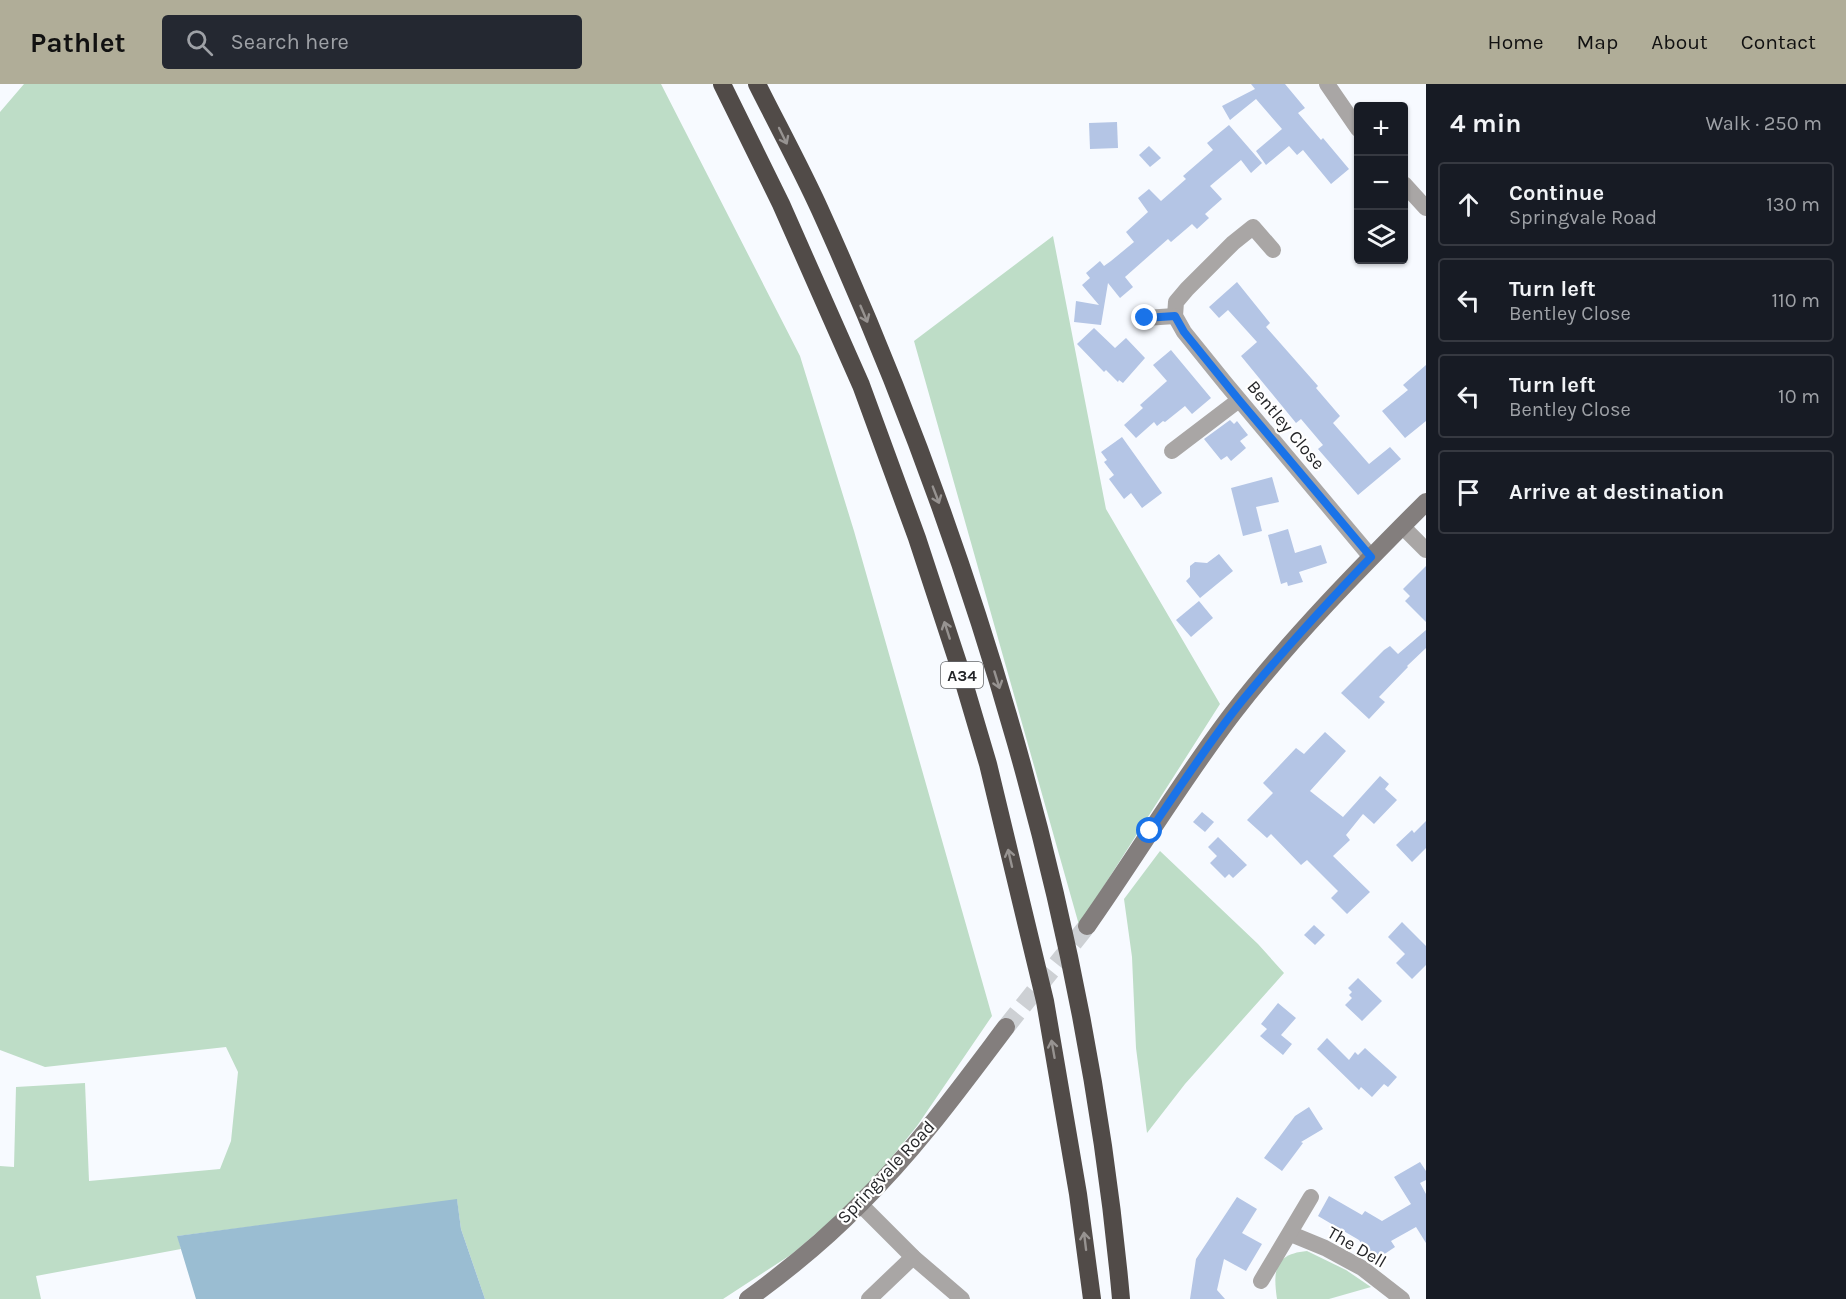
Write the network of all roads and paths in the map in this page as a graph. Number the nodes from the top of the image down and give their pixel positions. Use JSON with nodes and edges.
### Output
{"nodes":[{"id":1,"x":722,"y":84,"type":"edge"},
{"id":2,"x":758,"y":84,"type":"edge"},
{"id":3,"x":1327,"y":84,"type":"edge"},
{"id":4,"x":1354,"y":122,"type":"edge"},
{"id":5,"x":1408,"y":188,"type":"edge"},
{"id":6,"x":1426,"y":208,"type":"edge"},
{"id":7,"x":1273,"y":250,"type":"dead end"},
{"id":8,"x":1175,"y":316,"type":"junction"},
{"id":9,"x":1145,"y":318,"type":"dead end"},
{"id":10,"x":1239,"y":400,"type":"junction"},
{"id":11,"x":1173,"y":451,"type":"dead end"},
{"id":12,"x":1426,"y":502,"type":"edge"},
{"id":13,"x":1402,"y":526,"type":"junction"},
{"id":14,"x":1426,"y":550,"type":"edge"},
{"id":15,"x":1371,"y":557,"type":"junction"},
{"id":16,"x":1087,"y":926,"type":"tunnel mouth"},
{"id":17,"x":1006,"y":1027,"type":"tunnel mouth"},
{"id":18,"x":1311,"y":1197,"type":"dead end"},
{"id":19,"x":860,"y":1204,"type":"junction"},
{"id":20,"x":1290,"y":1234,"type":"junction"},
{"id":21,"x":913,"y":1257,"type":"junction"},
{"id":22,"x":1261,"y":1281,"type":"dead end"},
{"id":23,"x":748,"y":1299,"type":"edge"},
{"id":24,"x":869,"y":1299,"type":"edge"},
{"id":25,"x":962,"y":1299,"type":"edge"},
{"id":26,"x":1092,"y":1299,"type":"edge"},
{"id":27,"x":1121,"y":1299,"type":"edge"},
{"id":28,"x":1402,"y":1299,"type":"edge"}],
"edges":[{"from":26,"to":1,"type":"highway","number":"A34","one_way":true},
{"from":2,"to":27,"type":"highway","number":"A34","one_way":true},
{"from":3,"to":4,"type":"street"},
{"from":5,"to":6,"type":"street"},
{"from":7,"to":8,"type":"street"},
{"from":8,"to":9,"type":"street"},
{"from":8,"to":10,"type":"street","name":"Bentley Close"},
{"from":10,"to":11,"type":"street"},
{"from":10,"to":15,"type":"street","name":"Bentley Close"},
{"from":12,"to":13,"type":"street"},
{"from":13,"to":14,"type":"street"},
{"from":13,"to":15,"type":"street"},
{"from":15,"to":16,"type":"street"},
{"from":17,"to":19,"type":"street","name":"Springvale Road"},
{"from":18,"to":20,"type":"street"},
{"from":19,"to":21,"type":"street"},
{"from":19,"to":23,"type":"street","name":"Springvale Road"},
{"from":20,"to":22,"type":"street"},
{"from":20,"to":28,"type":"street","name":"The Dell"},
{"from":21,"to":24,"type":"street"},
{"from":21,"to":25,"type":"street"}]}
